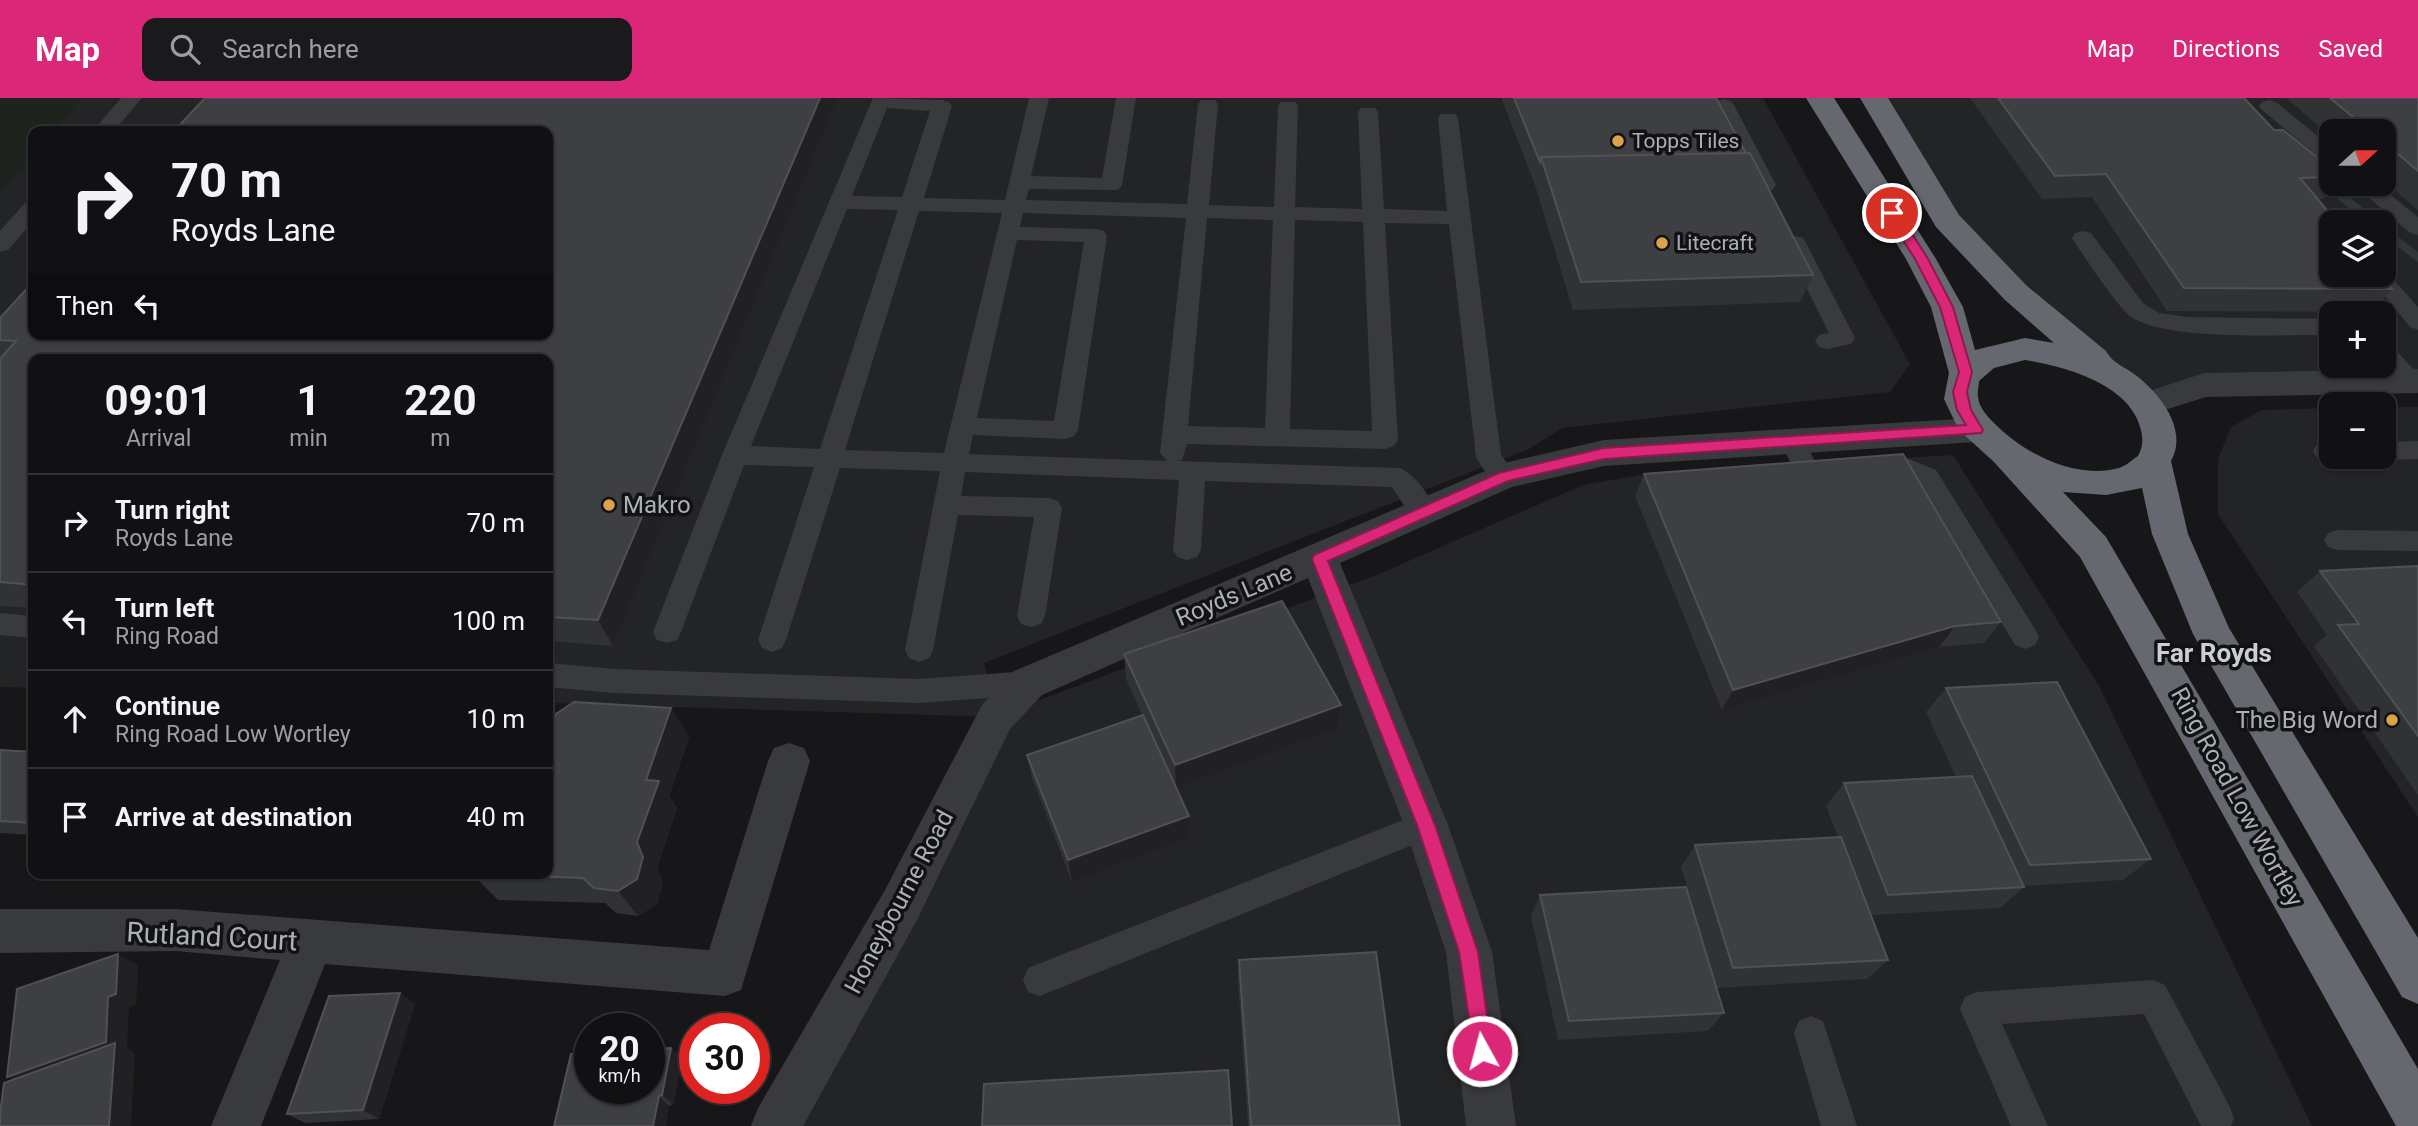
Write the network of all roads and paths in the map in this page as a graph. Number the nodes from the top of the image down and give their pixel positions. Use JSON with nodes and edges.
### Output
{"nodes":[{"id":1,"x":132,"y":98,"type":"edge"},
{"id":2,"x":1039,"y":98,"type":"edge"},
{"id":3,"x":1126,"y":98,"type":"edge"},
{"id":4,"x":1820,"y":98,"type":"edge"},
{"id":5,"x":1874,"y":98,"type":"edge"},
{"id":6,"x":1208,"y":104,"type":"dead end"},
{"id":7,"x":1724,"y":105,"type":"dead end"},
{"id":8,"x":1288,"y":106,"type":"dead end"},
{"id":9,"x":2269,"y":106,"type":"dead end"},
{"id":10,"x":1368,"y":112,"type":"dead end"},
{"id":11,"x":1448,"y":118,"type":"dead end"},
{"id":12,"x":107,"y":126,"type":"edge"},
{"id":13,"x":2319,"y":147,"type":"edge"},
{"id":14,"x":1018,"y":194,"type":"junction"},
{"id":15,"x":2378,"y":196,"type":"edge"},
{"id":16,"x":838,"y":202,"type":"junction"},
{"id":17,"x":1774,"y":203,"type":"edge"},
{"id":18,"x":910,"y":204,"type":"junction"},
{"id":19,"x":1197,"y":210,"type":"junction"},
{"id":20,"x":1285,"y":213,"type":"junction"},
{"id":21,"x":28,"y":214,"type":"edge"},
{"id":22,"x":1373,"y":215,"type":"junction"},
{"id":23,"x":1459,"y":218,"type":"junction"},
{"id":24,"x":1787,"y":227,"type":"edge"},
{"id":25,"x":2418,"y":229,"type":"edge"},
{"id":26,"x":1009,"y":233,"type":"junction"},
{"id":27,"x":2083,"y":238,"type":"dead end"},
{"id":28,"x":0,"y":246,"type":"edge"},
{"id":29,"x":2389,"y":287,"type":"edge"},
{"id":30,"x":2418,"y":322,"type":"edge"},
{"id":31,"x":2319,"y":327,"type":"edge"},
{"id":32,"x":1827,"y":341,"type":"dead end"},
{"id":33,"x":2396,"y":364,"type":"edge"},
{"id":34,"x":1965,"y":372,"type":"junction"},
{"id":35,"x":2115,"y":377,"type":"junction"},
{"id":36,"x":2415,"y":382,"type":"edge"},
{"id":37,"x":2146,"y":404,"type":"junction"},
{"id":38,"x":962,"y":426,"type":"junction"},
{"id":39,"x":1976,"y":430,"type":"junction"},
{"id":40,"x":1175,"y":435,"type":"junction"},
{"id":41,"x":1277,"y":438,"type":"junction"},
{"id":42,"x":1793,"y":441,"type":"junction"},
{"id":43,"x":2418,"y":450,"type":"edge"},
{"id":44,"x":2396,"y":451,"type":"edge"},
{"id":45,"x":736,"y":455,"type":"junction"},
{"id":46,"x":2010,"y":457,"type":"junction"},
{"id":47,"x":830,"y":458,"type":"junction"},
{"id":48,"x":2154,"y":462,"type":"junction"},
{"id":49,"x":954,"y":464,"type":"junction"},
{"id":50,"x":1182,"y":471,"type":"junction"},
{"id":51,"x":1504,"y":476,"type":"junction"},
{"id":52,"x":945,"y":505,"type":"junction"},
{"id":53,"x":1424,"y":511,"type":"junction"},
{"id":54,"x":2337,"y":540,"type":"dead end"},
{"id":55,"x":2418,"y":541,"type":"edge"},
{"id":56,"x":1187,"y":550,"type":"dead end"},
{"id":57,"x":1320,"y":559,"type":"junction"},
{"id":58,"x":1031,"y":616,"type":"dead end"},
{"id":59,"x":0,"y":624,"type":"edge"},
{"id":60,"x":28,"y":627,"type":"edge"},
{"id":61,"x":667,"y":632,"type":"dead end"},
{"id":62,"x":2025,"y":637,"type":"dead end"},
{"id":63,"x":772,"y":640,"type":"dead end"},
{"id":64,"x":919,"y":650,"type":"dead end"},
{"id":65,"x":553,"y":675,"type":"edge"},
{"id":66,"x":1028,"y":683,"type":"junction"},
{"id":67,"x":789,"y":761,"type":"dead end"},
{"id":68,"x":1426,"y":825,"type":"junction"},
{"id":69,"x":0,"y":931,"type":"edge"},
{"id":70,"x":311,"y":940,"type":"junction"},
{"id":71,"x":1040,"y":980,"type":"dead end"},
{"id":72,"x":2418,"y":981,"type":"edge"},
{"id":73,"x":1811,"y":1033,"type":"dead end"},
{"id":74,"x":2418,"y":1117,"type":"edge"},
{"id":75,"x":2216,"y":1118,"type":"dead end"},
{"id":76,"x":236,"y":1126,"type":"edge"},
{"id":77,"x":776,"y":1126,"type":"edge"},
{"id":78,"x":1491,"y":1126,"type":"edge"},
{"id":79,"x":1839,"y":1126,"type":"edge"},
{"id":80,"x":2029,"y":1126,"type":"edge"}],
"edges":[{"from":1,"to":12,"type":"lane"},
{"from":2,"to":14,"type":"lane"},
{"from":3,"to":14,"type":"lane"},
{"from":4,"to":34,"type":"highway"},
{"from":5,"to":35,"type":"highway"},
{"from":6,"to":19,"type":"lane"},
{"from":7,"to":17,"type":"lane"},
{"from":8,"to":20,"type":"lane"},
{"from":9,"to":13,"type":"lane"},
{"from":10,"to":22,"type":"lane"},
{"from":11,"to":23,"type":"lane"},
{"from":14,"to":18,"type":"lane"},
{"from":14,"to":19,"type":"lane"},
{"from":14,"to":26,"type":"lane"},
{"from":15,"to":25,"type":"lane"},
{"from":16,"to":18,"type":"lane"},
{"from":16,"to":18,"type":"lane"},
{"from":16,"to":45,"type":"lane"},
{"from":18,"to":47,"type":"lane"},
{"from":19,"to":20,"type":"lane"},
{"from":19,"to":40,"type":"lane"},
{"from":20,"to":22,"type":"lane"},
{"from":20,"to":41,"type":"lane"},
{"from":21,"to":28,"type":"lane"},
{"from":22,"to":23,"type":"lane"},
{"from":22,"to":41,"type":"lane"},
{"from":23,"to":51,"type":"lane"},
{"from":24,"to":32,"type":"lane"},
{"from":26,"to":38,"type":"lane"},
{"from":26,"to":38,"type":"lane"},
{"from":27,"to":31,"type":"lane"},
{"from":29,"to":30,"type":"lane"},
{"from":33,"to":36,"type":"lane"},
{"from":34,"to":35,"type":"highway"},
{"from":34,"to":39,"type":"highway"},
{"from":35,"to":37,"type":"highway"},
{"from":36,"to":37,"type":"street"},
{"from":37,"to":48,"type":"highway"},
{"from":38,"to":49,"type":"lane"},
{"from":39,"to":42,"type":"street","name":"Royds Lane"},
{"from":39,"to":46,"type":"highway"},
{"from":40,"to":41,"type":"lane"},
{"from":40,"to":50,"type":"lane"},
{"from":42,"to":51,"type":"street","name":"Royds Lane"},
{"from":42,"to":62,"type":"lane"},
{"from":43,"to":44,"type":"lane"},
{"from":45,"to":47,"type":"lane"},
{"from":45,"to":61,"type":"lane"},
{"from":46,"to":48,"type":"highway"},
{"from":46,"to":74,"type":"highway","name":"Ring Road Low Wortley"},
{"from":47,"to":49,"type":"lane"},
{"from":47,"to":63,"type":"lane"},
{"from":48,"to":72,"type":"highway"},
{"from":49,"to":50,"type":"lane"},
{"from":49,"to":52,"type":"lane"},
{"from":50,"to":53,"type":"lane"},
{"from":50,"to":56,"type":"lane"},
{"from":51,"to":53,"type":"street","name":"Royds Lane"},
{"from":52,"to":58,"type":"lane"},
{"from":52,"to":64,"type":"lane"},
{"from":53,"to":57,"type":"street","name":"Royds Lane"},
{"from":54,"to":55,"type":"lane"},
{"from":57,"to":66,"type":"street","name":"Royds Lane"},
{"from":57,"to":68,"type":"street"},
{"from":59,"to":60,"type":"lane"},
{"from":65,"to":66,"type":"lane"},
{"from":66,"to":77,"type":"street","name":"Honeybourne Road"},
{"from":67,"to":70,"type":"street"},
{"from":68,"to":71,"type":"lane"},
{"from":68,"to":78,"type":"street"},
{"from":69,"to":70,"type":"street","name":"Rutland Court"},
{"from":70,"to":76,"type":"street","name":"Rutland Court"},
{"from":73,"to":79,"type":"lane"},
{"from":75,"to":80,"type":"lane"}]}
